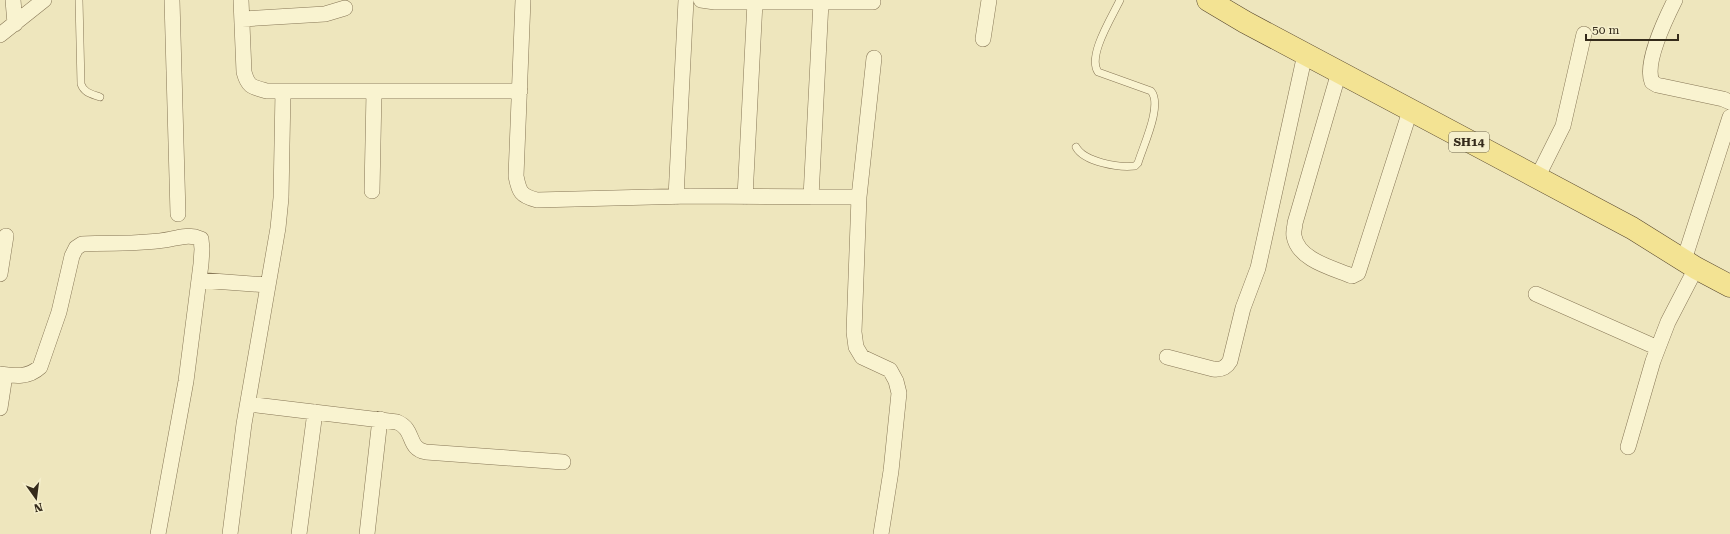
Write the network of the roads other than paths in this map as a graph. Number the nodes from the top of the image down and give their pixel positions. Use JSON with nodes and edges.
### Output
{"nodes":[{"id":1,"x":13,"y":0,"type":"edge"},
{"id":2,"x":44,"y":0,"type":"edge"},
{"id":3,"x":79,"y":0,"type":"edge"},
{"id":4,"x":172,"y":0,"type":"edge"},
{"id":5,"x":241,"y":0,"type":"edge"},
{"id":6,"x":523,"y":0,"type":"edge"},
{"id":7,"x":686,"y":0,"type":"edge"},
{"id":8,"x":701,"y":0,"type":"edge"},
{"id":9,"x":989,"y":0,"type":"edge"},
{"id":10,"x":1120,"y":0,"type":"edge"},
{"id":11,"x":1208,"y":0,"type":"edge"},
{"id":12,"x":1675,"y":0,"type":"edge"},
{"id":13,"x":755,"y":2,"type":"junction"},
{"id":14,"x":821,"y":2,"type":"junction"},
{"id":15,"x":873,"y":2,"type":"dead end"},
{"id":16,"x":345,"y":8,"type":"dead end"},
{"id":17,"x":242,"y":19,"type":"junction"},
{"id":18,"x":14,"y":24,"type":"junction"},
{"id":19,"x":1584,"y":34,"type":"dead end"},
{"id":20,"x":0,"y":35,"type":"edge"},
{"id":21,"x":983,"y":39,"type":"dead end"},
{"id":22,"x":1305,"y":54,"type":"junction"},
{"id":23,"x":874,"y":58,"type":"dead end"},
{"id":24,"x":1339,"y":72,"type":"junction"},
{"id":25,"x":283,"y":91,"type":"junction"},
{"id":26,"x":520,"y":91,"type":"junction"},
{"id":27,"x":374,"y":92,"type":"junction"},
{"id":28,"x":100,"y":97,"type":"dead end"},
{"id":29,"x":1730,"y":102,"type":"edge"},
{"id":30,"x":1410,"y":111,"type":"junction"},
{"id":31,"x":1730,"y":117,"type":"edge"},
{"id":32,"x":1076,"y":147,"type":"dead end"},
{"id":33,"x":1538,"y":178,"type":"junction"},
{"id":34,"x":372,"y":191,"type":"dead end"},
{"id":35,"x":745,"y":196,"type":"junction"},
{"id":36,"x":676,"y":197,"type":"junction"},
{"id":37,"x":811,"y":197,"type":"junction"},
{"id":38,"x":859,"y":197,"type":"junction"},
{"id":39,"x":178,"y":214,"type":"dead end"},
{"id":40,"x":6,"y":236,"type":"dead end"},
{"id":41,"x":1690,"y":264,"type":"junction"},
{"id":42,"x":0,"y":274,"type":"edge"},
{"id":43,"x":199,"y":280,"type":"junction"},
{"id":44,"x":268,"y":285,"type":"junction"},
{"id":45,"x":1730,"y":286,"type":"edge"},
{"id":46,"x":1536,"y":294,"type":"dead end"},
{"id":47,"x":1658,"y":348,"type":"junction"},
{"id":48,"x":1167,"y":357,"type":"dead end"},
{"id":49,"x":2,"y":374,"type":"edge"},
{"id":50,"x":248,"y":404,"type":"junction"},
{"id":51,"x":0,"y":408,"type":"edge"},
{"id":52,"x":315,"y":412,"type":"junction"},
{"id":53,"x":380,"y":419,"type":"junction"},
{"id":54,"x":1628,"y":447,"type":"dead end"},
{"id":55,"x":563,"y":462,"type":"dead end"},
{"id":56,"x":158,"y":534,"type":"edge"},
{"id":57,"x":230,"y":534,"type":"edge"},
{"id":58,"x":298,"y":534,"type":"edge"},
{"id":59,"x":367,"y":534,"type":"edge"},
{"id":60,"x":881,"y":534,"type":"edge"}],
"edges":[{"from":1,"to":18,"type":"street"},
{"from":2,"to":18,"type":"street"},
{"from":3,"to":28,"type":"lane"},
{"from":4,"to":39,"type":"street"},
{"from":5,"to":17,"type":"street"},
{"from":6,"to":26,"type":"street"},
{"from":7,"to":36,"type":"street"},
{"from":8,"to":13,"type":"street"},
{"from":9,"to":21,"type":"street"},
{"from":10,"to":32,"type":"lane"},
{"from":11,"to":22,"type":"main road","name":"SH14","number":"SH14"},
{"from":12,"to":29,"type":"street"},
{"from":13,"to":14,"type":"street"},
{"from":13,"to":35,"type":"street"},
{"from":14,"to":15,"type":"street"},
{"from":14,"to":37,"type":"street"},
{"from":16,"to":17,"type":"street"},
{"from":17,"to":25,"type":"street"},
{"from":18,"to":20,"type":"street"},
{"from":19,"to":33,"type":"street"},
{"from":22,"to":24,"type":"main road","name":"SH14","number":"SH14"},
{"from":22,"to":48,"type":"street"},
{"from":23,"to":38,"type":"street"},
{"from":24,"to":30,"type":"main road","name":"SH14","number":"SH14"},
{"from":24,"to":30,"type":"street"},
{"from":25,"to":27,"type":"street"},
{"from":25,"to":44,"type":"street"},
{"from":26,"to":27,"type":"street"},
{"from":26,"to":36,"type":"street"},
{"from":27,"to":34,"type":"street"},
{"from":30,"to":33,"type":"main road","name":"SH14","number":"SH14"},
{"from":31,"to":41,"type":"street"},
{"from":33,"to":41,"type":"main road","name":"SH14","number":"SH14"},
{"from":35,"to":36,"type":"street"},
{"from":35,"to":37,"type":"street"},
{"from":37,"to":38,"type":"street"},
{"from":38,"to":60,"type":"street"},
{"from":40,"to":42,"type":"street"},
{"from":41,"to":45,"type":"main road","name":"SH14","number":"SH14"},
{"from":41,"to":47,"type":"street"},
{"from":43,"to":44,"type":"street"},
{"from":43,"to":49,"type":"street"},
{"from":43,"to":56,"type":"street"},
{"from":44,"to":50,"type":"street"},
{"from":46,"to":47,"type":"street"},
{"from":47,"to":54,"type":"street"},
{"from":49,"to":51,"type":"street"},
{"from":50,"to":52,"type":"street"},
{"from":50,"to":57,"type":"street"},
{"from":52,"to":53,"type":"street"},
{"from":52,"to":58,"type":"street"},
{"from":53,"to":55,"type":"street"},
{"from":53,"to":59,"type":"street"}]}
